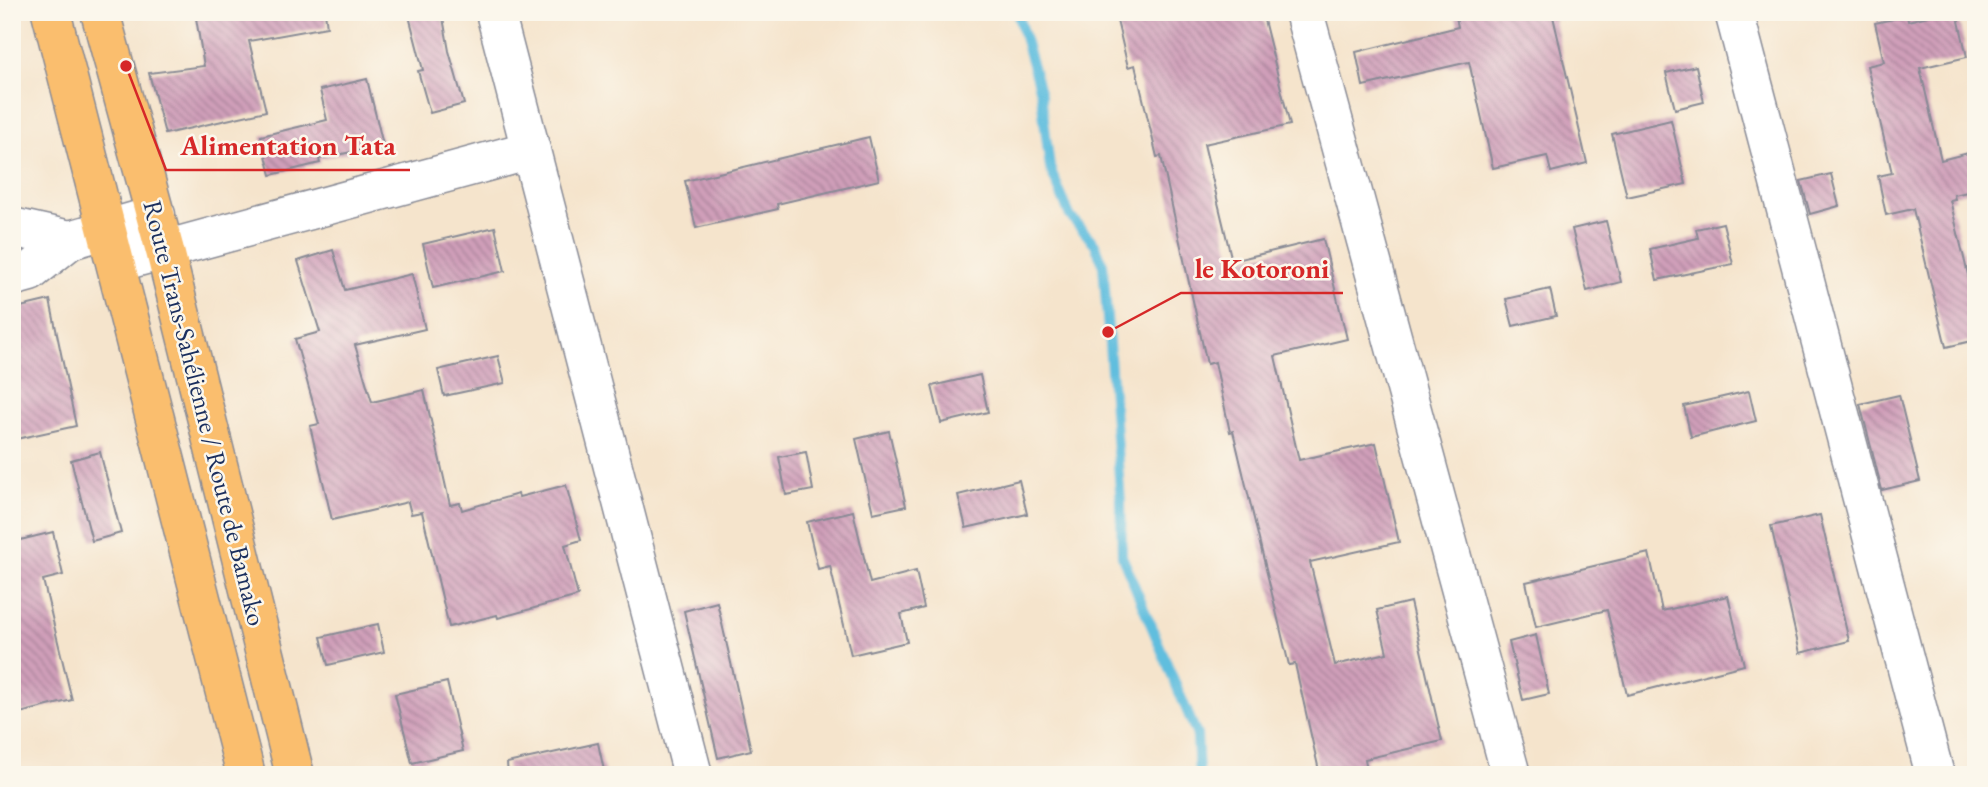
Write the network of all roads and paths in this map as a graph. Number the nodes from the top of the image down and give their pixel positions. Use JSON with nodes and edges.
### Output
{"nodes":[{"id":1,"x":51,"y":12,"type":"edge"},
{"id":2,"x":100,"y":12,"type":"edge"},
{"id":3,"x":495,"y":12,"type":"edge"},
{"id":4,"x":1304,"y":12,"type":"edge"},
{"id":5,"x":1734,"y":12,"type":"edge"},
{"id":6,"x":531,"y":150,"type":"junction"},
{"id":7,"x":12,"y":227,"type":"edge"},
{"id":8,"x":160,"y":233,"type":"junction"},
{"id":9,"x":70,"y":240,"type":"junction"},
{"id":10,"x":111,"y":246,"type":"junction"},
{"id":11,"x":12,"y":277,"type":"edge"},
{"id":12,"x":246,"y":775,"type":"edge"},
{"id":13,"x":295,"y":775,"type":"edge"},
{"id":14,"x":693,"y":775,"type":"edge"},
{"id":15,"x":1511,"y":775,"type":"edge"},
{"id":16,"x":1935,"y":775,"type":"edge"}],
"edges":[{"from":1,"to":10,"type":"highway","name":"Route Trans-Sahélienne / Route de Bamako"},
{"from":2,"to":8,"type":"highway","name":"Route Trans-Sahélienne / Route de Bamako"},
{"from":3,"to":6,"type":"street"},
{"from":4,"to":15,"type":"street"},
{"from":5,"to":16,"type":"street"},
{"from":6,"to":8,"type":"street"},
{"from":6,"to":14,"type":"street"},
{"from":7,"to":9,"type":"street"},
{"from":8,"to":10,"type":"street"},
{"from":8,"to":13,"type":"highway","name":"Route Trans-Sahélienne / Route de Bamako"},
{"from":9,"to":10,"type":"street"},
{"from":9,"to":11,"type":"street"},
{"from":10,"to":12,"type":"highway","name":"Route Trans-Sahélienne / Route de Bamako"}]}
